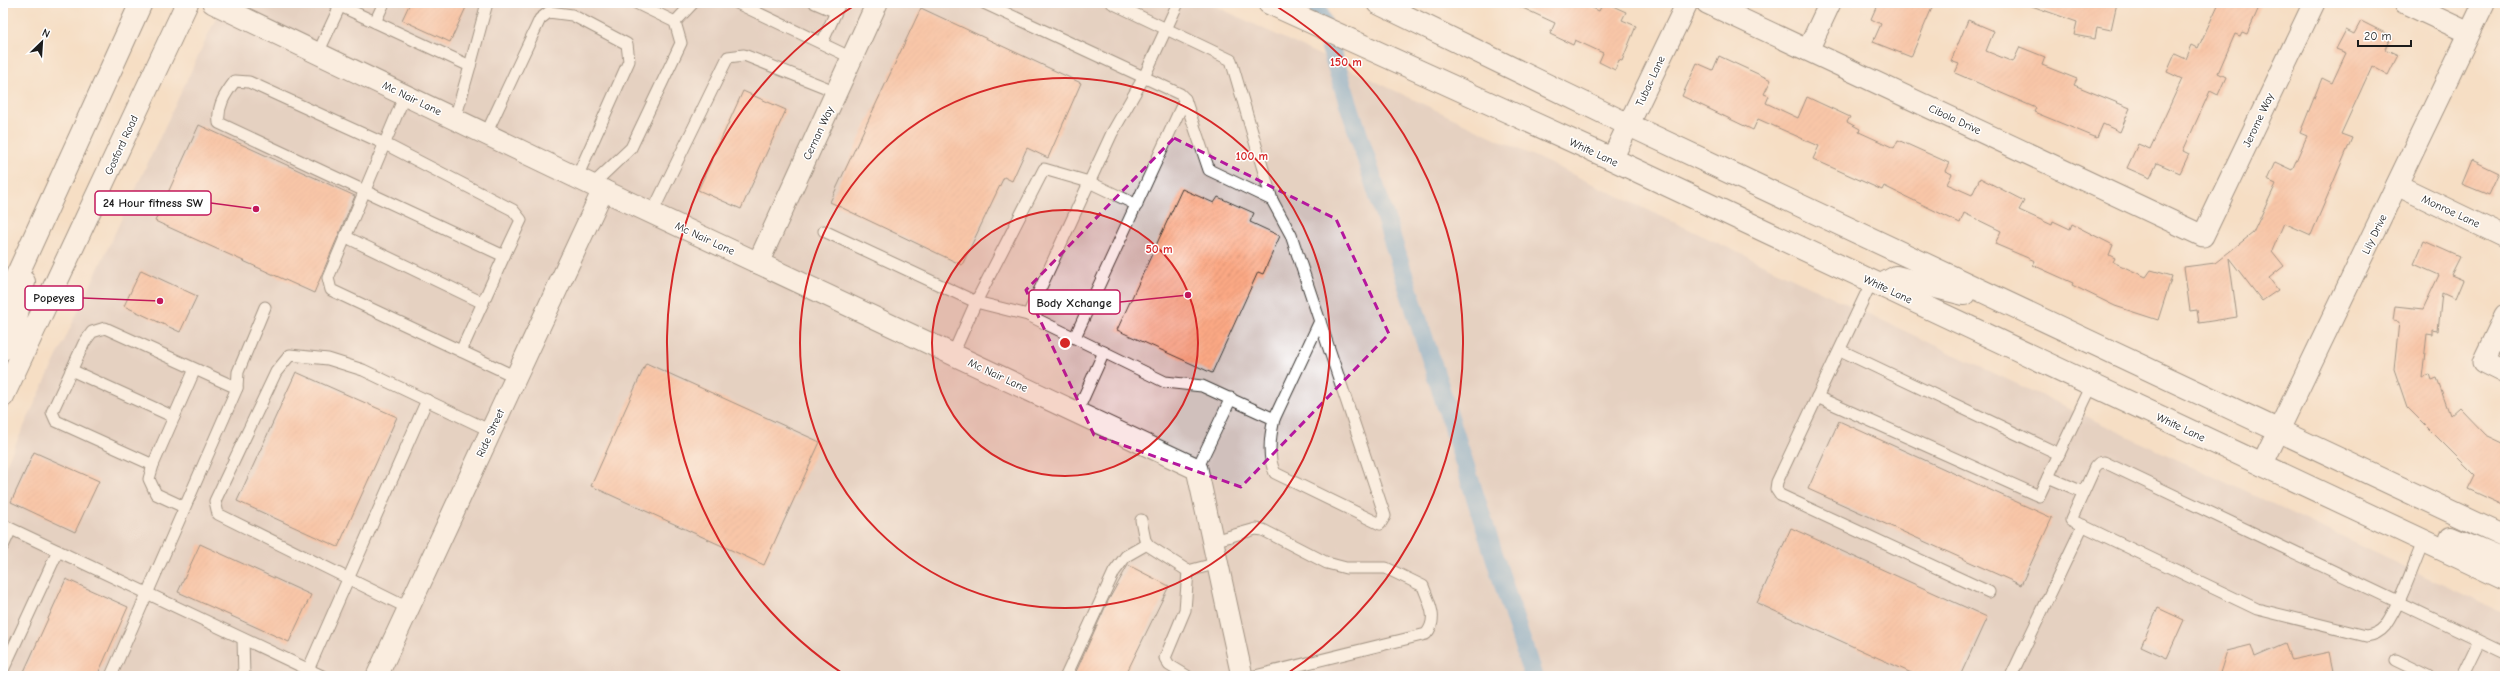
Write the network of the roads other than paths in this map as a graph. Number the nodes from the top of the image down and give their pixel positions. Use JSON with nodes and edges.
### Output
{"nodes":[{"id":1,"x":141,"y":3,"type":"edge"},
{"id":2,"x":187,"y":3,"type":"edge"},
{"id":3,"x":213,"y":3,"type":"edge"},
{"id":4,"x":384,"y":3,"type":"edge"},
{"id":5,"x":487,"y":3,"type":"edge"},
{"id":6,"x":636,"y":3,"type":"edge"},
{"id":7,"x":693,"y":3,"type":"edge"},
{"id":8,"x":737,"y":3,"type":"edge"},
{"id":9,"x":815,"y":3,"type":"edge"},
{"id":10,"x":877,"y":3,"type":"edge"},
{"id":11,"x":984,"y":3,"type":"edge"},
{"id":12,"x":1112,"y":3,"type":"edge"},
{"id":13,"x":1178,"y":3,"type":"edge"},
{"id":14,"x":1269,"y":3,"type":"edge"},
{"id":15,"x":1378,"y":3,"type":"edge"},
{"id":16,"x":1687,"y":3,"type":"edge"},
{"id":17,"x":1707,"y":3,"type":"edge"},
{"id":18,"x":1830,"y":3,"type":"edge"},
{"id":19,"x":2314,"y":3,"type":"edge"},
{"id":20,"x":2405,"y":3,"type":"edge"},
{"id":21,"x":2484,"y":3,"type":"edge"},
{"id":22,"x":337,"y":4,"type":"edge"},
{"id":23,"x":838,"y":8,"type":"edge"},
{"id":24,"x":375,"y":22,"type":"junction"},
{"id":25,"x":675,"y":22,"type":"junction"},
{"id":26,"x":1166,"y":28,"type":"junction"},
{"id":27,"x":2469,"y":34,"type":"junction"},
{"id":28,"x":822,"y":43,"type":"junction"},
{"id":29,"x":1808,"y":50,"type":"junction"},
{"id":30,"x":318,"y":53,"type":"junction"},
{"id":31,"x":852,"y":58,"type":"junction"},
{"id":32,"x":470,"y":66,"type":"junction"},
{"id":33,"x":1144,"y":77,"type":"junction"},
{"id":34,"x":837,"y":92,"type":"junction"},
{"id":35,"x":405,"y":95,"type":"junction"},
{"id":36,"x":1185,"y":99,"type":"junction"},
{"id":37,"x":455,"y":119,"type":"junction"},
{"id":38,"x":1629,"y":126,"type":"junction"},
{"id":39,"x":486,"y":134,"type":"junction"},
{"id":40,"x":385,"y":144,"type":"junction"},
{"id":41,"x":1612,"y":159,"type":"junction"},
{"id":42,"x":1089,"y":182,"type":"junction"},
{"id":43,"x":591,"y":184,"type":"junction"},
{"id":44,"x":2397,"y":185,"type":"junction"},
{"id":45,"x":365,"y":192,"type":"junction"},
{"id":46,"x":1272,"y":200,"type":"junction"},
{"id":47,"x":1136,"y":205,"type":"junction"},
{"id":48,"x":652,"y":213,"type":"junction"},
{"id":49,"x":824,"y":232,"type":"dead end"},
{"id":50,"x":2203,"y":236,"type":"joint"},
{"id":51,"x":346,"y":237,"type":"junction"},
{"id":52,"x":2505,"y":237,"type":"edge"},
{"id":53,"x":31,"y":245,"type":"junction"},
{"id":54,"x":504,"y":256,"type":"junction"},
{"id":55,"x":758,"y":263,"type":"junction"},
{"id":56,"x":1876,"y":283,"type":"junction"},
{"id":57,"x":976,"y":302,"type":"junction"},
{"id":58,"x":483,"y":304,"type":"junction"},
{"id":59,"x":3,"y":306,"type":"edge"},
{"id":60,"x":264,"y":308,"type":"dead end"},
{"id":61,"x":2017,"y":308,"type":"junction"},
{"id":62,"x":1028,"y":315,"type":"junction"},
{"id":63,"x":2505,"y":316,"type":"edge"},
{"id":64,"x":1320,"y":321,"type":"junction"},
{"id":65,"x":1075,"y":337,"type":"junction"},
{"id":66,"x":3,"y":349,"type":"edge"},
{"id":67,"x":1840,"y":350,"type":"junction"},
{"id":68,"x":462,"y":351,"type":"junction"},
{"id":69,"x":1104,"y":352,"type":"junction"},
{"id":70,"x":953,"y":354,"type":"junction"},
{"id":71,"x":195,"y":369,"type":"junction"},
{"id":72,"x":71,"y":370,"type":"junction"},
{"id":73,"x":2505,"y":372,"type":"edge"},
{"id":74,"x":516,"y":377,"type":"junction"},
{"id":75,"x":2092,"y":385,"type":"junction"},
{"id":76,"x":238,"y":388,"type":"junction"},
{"id":77,"x":3,"y":396,"type":"edge"},
{"id":78,"x":1817,"y":397,"type":"junction"},
{"id":79,"x":1231,"y":398,"type":"junction"},
{"id":80,"x":427,"y":400,"type":"junction"},
{"id":81,"x":1077,"y":412,"type":"junction"},
{"id":82,"x":174,"y":417,"type":"junction"},
{"id":83,"x":1274,"y":418,"type":"junction"},
{"id":84,"x":491,"y":431,"type":"junction"},
{"id":85,"x":2280,"y":431,"type":"junction"},
{"id":86,"x":2059,"y":454,"type":"junction"},
{"id":87,"x":153,"y":465,"type":"junction"},
{"id":88,"x":2262,"y":465,"type":"junction"},
{"id":89,"x":1198,"y":469,"type":"junction"},
{"id":90,"x":2048,"y":477,"type":"junction"},
{"id":91,"x":2083,"y":492,"type":"junction"},
{"id":92,"x":184,"y":507,"type":"junction"},
{"id":93,"x":1141,"y":520,"type":"dead end"},
{"id":94,"x":2083,"y":525,"type":"junction"},
{"id":95,"x":7,"y":527,"type":"edge"},
{"id":96,"x":2505,"y":537,"type":"edge"},
{"id":97,"x":2424,"y":540,"type":"junction"},
{"id":98,"x":1213,"y":541,"type":"junction"},
{"id":99,"x":1147,"y":544,"type":"junction"},
{"id":100,"x":3,"y":546,"type":"edge"},
{"id":101,"x":58,"y":551,"type":"junction"},
{"id":102,"x":2505,"y":561,"type":"edge"},
{"id":103,"x":1218,"y":564,"type":"junction"},
{"id":104,"x":1188,"y":571,"type":"junction"},
{"id":105,"x":350,"y":579,"type":"junction"},
{"id":106,"x":2505,"y":579,"type":"edge"},
{"id":107,"x":1989,"y":592,"type":"dead end"},
{"id":108,"x":146,"y":593,"type":"junction"},
{"id":109,"x":2398,"y":602,"type":"junction"},
{"id":110,"x":408,"y":608,"type":"junction"},
{"id":111,"x":243,"y":639,"type":"junction"},
{"id":112,"x":2479,"y":641,"type":"junction"},
{"id":113,"x":2505,"y":652,"type":"edge"},
{"id":114,"x":2396,"y":660,"type":"dead end"},
{"id":115,"x":3,"y":670,"type":"edge"},
{"id":116,"x":308,"y":670,"type":"junction"},
{"id":117,"x":111,"y":676,"type":"edge"},
{"id":118,"x":244,"y":676,"type":"edge"},
{"id":119,"x":322,"y":676,"type":"edge"},
{"id":120,"x":377,"y":676,"type":"edge"},
{"id":121,"x":1066,"y":676,"type":"edge"},
{"id":122,"x":1187,"y":676,"type":"edge"},
{"id":123,"x":1242,"y":676,"type":"edge"},
{"id":124,"x":1254,"y":676,"type":"edge"},
{"id":125,"x":2011,"y":676,"type":"edge"},
{"id":126,"x":2429,"y":676,"type":"edge"},
{"id":127,"x":2462,"y":676,"type":"edge"}],
"edges":[{"from":1,"to":53,"type":"main road"},
{"from":2,"to":77,"type":"main road","name":"Gosford Road"},
{"from":3,"to":30,"type":"street","name":"Mc Nair Lane"},
{"from":4,"to":24,"type":"lane"},
{"from":5,"to":32,"type":"lane"},
{"from":6,"to":25,"type":"lane"},
{"from":7,"to":25,"type":"lane"},
{"from":8,"to":28,"type":"lane"},
{"from":9,"to":23,"type":"lane"},
{"from":10,"to":31,"type":"street","name":"Cernan Way"},
{"from":11,"to":33,"type":"lane"},
{"from":12,"to":26,"type":"lane"},
{"from":13,"to":26,"type":"lane"},
{"from":14,"to":41,"type":"main road","name":"White Lane"},
{"from":15,"to":38,"type":"main road"},
{"from":16,"to":38,"type":"street","name":"Tubac Lane"},
{"from":17,"to":29,"type":"street","name":"Cibola Drive"},
{"from":18,"to":29,"type":"street"},
{"from":19,"to":50,"type":"street","name":"Jerome Way"},
{"from":20,"to":27,"type":"street"},
{"from":21,"to":27,"type":"street","name":"Lily Drive"},
{"from":22,"to":24,"type":"lane"},
{"from":22,"to":30,"type":"lane"},
{"from":23,"to":28,"type":"lane"},
{"from":24,"to":32,"type":"lane"},
{"from":25,"to":43,"type":"lane"},
{"from":26,"to":33,"type":"lane"},
{"from":26,"to":46,"type":"lane"},
{"from":27,"to":44,"type":"street","name":"Lily Drive"},
{"from":28,"to":31,"type":"lane"},
{"from":29,"to":50,"type":"street","name":"Cibola Drive"},
{"from":30,"to":35,"type":"street","name":"Mc Nair Lane"},
{"from":31,"to":34,"type":"street","name":"Cernan Way"},
{"from":32,"to":37,"type":"lane"},
{"from":33,"to":36,"type":"lane"},
{"from":33,"to":42,"type":"lane"},
{"from":34,"to":48,"type":"lane"},
{"from":34,"to":55,"type":"street","name":"Cernan Way"},
{"from":35,"to":37,"type":"street","name":"Mc Nair Lane"},
{"from":35,"to":40,"type":"lane"},
{"from":36,"to":46,"type":"lane"},
{"from":36,"to":47,"type":"lane"},
{"from":37,"to":39,"type":"street","name":"Mc Nair Lane"},
{"from":38,"to":41,"type":"street","name":"Tubac Lane"},
{"from":38,"to":61,"type":"main road"},
{"from":39,"to":43,"type":"street","name":"Mc Nair Lane"},
{"from":39,"to":43,"type":"lane"},
{"from":40,"to":45,"type":"lane"},
{"from":40,"to":45,"type":"lane"},
{"from":40,"to":54,"type":"lane"},
{"from":41,"to":56,"type":"main road","name":"White Lane"},
{"from":42,"to":47,"type":"lane"},
{"from":42,"to":57,"type":"lane"},
{"from":42,"to":62,"type":"lane"},
{"from":43,"to":48,"type":"street","name":"Mc Nair Lane"},
{"from":43,"to":74,"type":"street","name":"Ride Street"},
{"from":44,"to":52,"type":"street","name":"Monroe Lane"},
{"from":44,"to":85,"type":"street","name":"Lily Drive"},
{"from":45,"to":51,"type":"lane"},
{"from":45,"to":54,"type":"lane"},
{"from":46,"to":64,"type":"lane"},
{"from":47,"to":65,"type":"lane"},
{"from":48,"to":55,"type":"street","name":"Mc Nair Lane"},
{"from":49,"to":57,"type":"lane"},
{"from":51,"to":58,"type":"lane"},
{"from":51,"to":68,"type":"lane"},
{"from":53,"to":59,"type":"main road"},
{"from":53,"to":66,"type":"main road"},
{"from":54,"to":58,"type":"lane"},
{"from":55,"to":70,"type":"street","name":"Mc Nair Lane"},
{"from":56,"to":61,"type":"main road"},
{"from":56,"to":67,"type":"lane"},
{"from":56,"to":75,"type":"main road","name":"White Lane"},
{"from":57,"to":62,"type":"lane"},
{"from":57,"to":70,"type":"lane"},
{"from":58,"to":68,"type":"lane"},
{"from":60,"to":76,"type":"lane"},
{"from":61,"to":85,"type":"main road"},
{"from":62,"to":65,"type":"lane"},
{"from":63,"to":73,"type":"street"},
{"from":64,"to":83,"type":"lane"},
{"from":64,"to":83,"type":"lane"},
{"from":65,"to":69,"type":"lane"},
{"from":67,"to":78,"type":"lane"},
{"from":67,"to":86,"type":"lane"},
{"from":68,"to":74,"type":"lane"},
{"from":69,"to":79,"type":"lane"},
{"from":69,"to":81,"type":"lane"},
{"from":70,"to":81,"type":"street","name":"Mc Nair Lane"},
{"from":71,"to":72,"type":"lane"},
{"from":71,"to":76,"type":"lane"},
{"from":71,"to":82,"type":"lane"},
{"from":72,"to":82,"type":"lane"},
{"from":72,"to":87,"type":"lane"},
{"from":74,"to":84,"type":"street","name":"Ride Street"},
{"from":75,"to":86,"type":"lane"},
{"from":75,"to":88,"type":"main road","name":"White Lane"},
{"from":76,"to":92,"type":"lane"},
{"from":78,"to":90,"type":"lane"},
{"from":78,"to":107,"type":"lane"},
{"from":79,"to":83,"type":"lane"},
{"from":79,"to":89,"type":"lane"},
{"from":80,"to":84,"type":"lane"},
{"from":80,"to":105,"type":"lane"},
{"from":80,"to":105,"type":"lane"},
{"from":81,"to":89,"type":"street","name":"Mc Nair Lane"},
{"from":82,"to":87,"type":"lane"},
{"from":84,"to":110,"type":"street","name":"Ride Street"},
{"from":85,"to":88,"type":"street","name":"Lily Drive"},
{"from":85,"to":96,"type":"main road"},
{"from":86,"to":90,"type":"lane"},
{"from":87,"to":92,"type":"lane"},
{"from":88,"to":97,"type":"main road","name":"White Lane"},
{"from":89,"to":98,"type":"street"},
{"from":90,"to":91,"type":"lane"},
{"from":91,"to":94,"type":"lane"},
{"from":91,"to":109,"type":"lane"},
{"from":92,"to":108,"type":"lane"},
{"from":93,"to":99,"type":"lane"},
{"from":94,"to":109,"type":"lane"},
{"from":94,"to":125,"type":"lane"},
{"from":95,"to":100,"type":"lane"},
{"from":95,"to":101,"type":"lane"},
{"from":97,"to":102,"type":"main road"},
{"from":97,"to":106,"type":"main road","name":"White Lane"},
{"from":97,"to":109,"type":"lane"},
{"from":98,"to":103,"type":"street"},
{"from":98,"to":124,"type":"lane"},
{"from":99,"to":104,"type":"lane"},
{"from":99,"to":121,"type":"lane"},
{"from":101,"to":108,"type":"lane"},
{"from":101,"to":115,"type":"lane"},
{"from":103,"to":104,"type":"lane"},
{"from":103,"to":123,"type":"street"},
{"from":104,"to":122,"type":"lane"},
{"from":105,"to":110,"type":"lane"},
{"from":105,"to":116,"type":"lane"},
{"from":108,"to":111,"type":"lane"},
{"from":108,"to":117,"type":"lane"},
{"from":109,"to":112,"type":"lane"},
{"from":110,"to":120,"type":"street","name":"Ride Street"},
{"from":111,"to":116,"type":"lane"},
{"from":111,"to":118,"type":"lane"},
{"from":112,"to":113,"type":"lane"},
{"from":112,"to":127,"type":"lane"},
{"from":114,"to":126,"type":"lane"},
{"from":116,"to":119,"type":"lane"}]}
